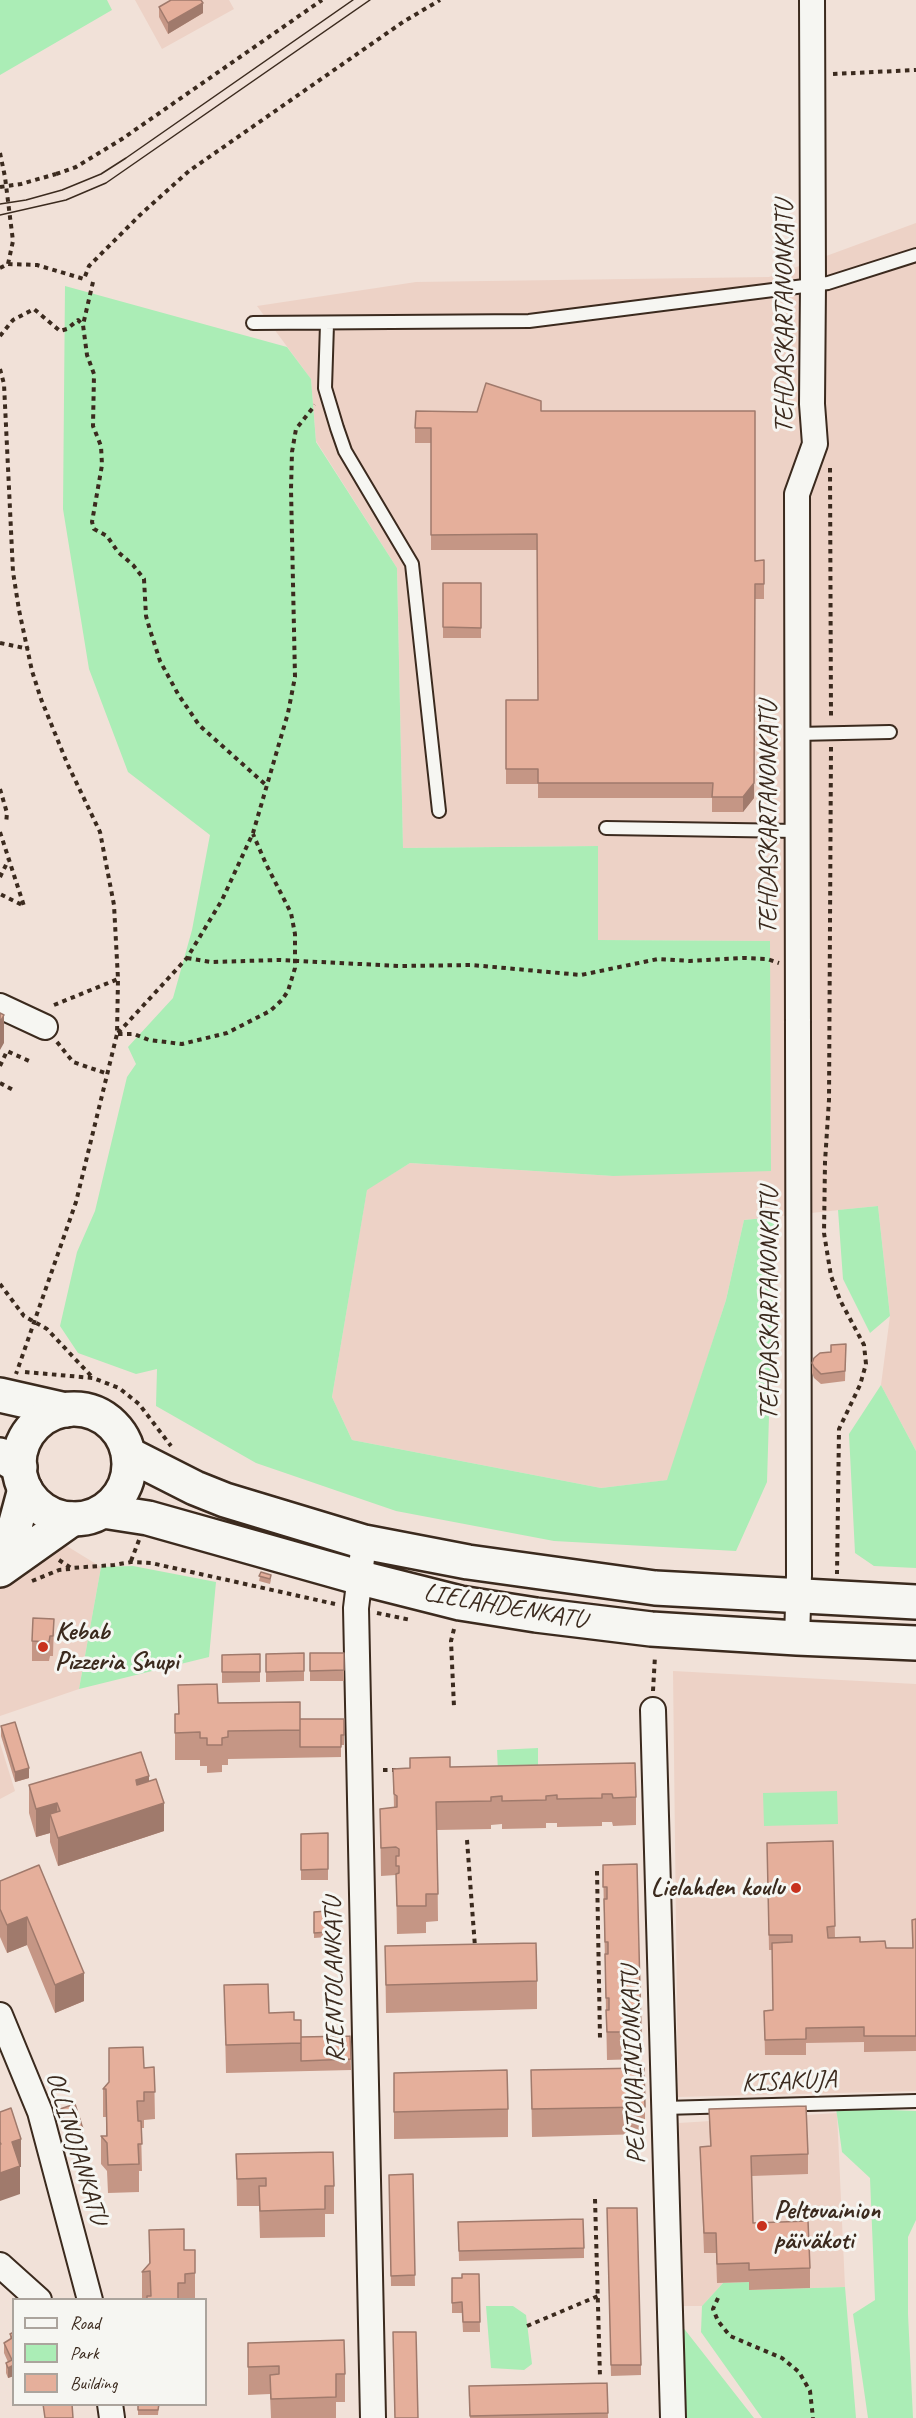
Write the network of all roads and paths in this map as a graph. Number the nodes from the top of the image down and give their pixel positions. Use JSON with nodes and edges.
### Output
{"nodes":[{"id":1,"x":322,"y":0,"type":"edge"},
{"id":2,"x":812,"y":0,"type":"edge"},
{"id":3,"x":437,"y":1,"type":"edge"},
{"id":4,"x":916,"y":70,"type":"edge"},
{"id":5,"x":840,"y":75,"type":"dead end"},
{"id":6,"x":0,"y":153,"type":"edge"},
{"id":7,"x":0,"y":187,"type":"edge"},
{"id":8,"x":916,"y":255,"type":"edge"},
{"id":9,"x":8,"y":264,"type":"junction"},
{"id":10,"x":0,"y":268,"type":"edge"},
{"id":11,"x":93,"y":282,"type":"dead end"},
{"id":12,"x":813,"y":284,"type":"junction"},
{"id":13,"x":253,"y":323,"type":"dead end"},
{"id":14,"x":327,"y":324,"type":"junction"},
{"id":15,"x":83,"y":325,"type":"junction"},
{"id":16,"x":0,"y":336,"type":"edge"},
{"id":17,"x":0,"y":369,"type":"edge"},
{"id":18,"x":325,"y":388,"type":"junction"},
{"id":19,"x":831,"y":457,"type":"dead end"},
{"id":20,"x":0,"y":643,"type":"edge"},
{"id":21,"x":29,"y":649,"type":"junction"},
{"id":22,"x":890,"y":732,"type":"dead end"},
{"id":23,"x":831,"y":733,"type":"junction"},
{"id":24,"x":797,"y":734,"type":"junction"},
{"id":25,"x":267,"y":786,"type":"junction"},
{"id":26,"x":0,"y":789,"type":"edge"},
{"id":27,"x":438,"y":811,"type":"dead end"},
{"id":28,"x":6,"y":824,"type":"dead end"},
{"id":29,"x":606,"y":828,"type":"dead end"},
{"id":30,"x":797,"y":831,"type":"junction"},
{"id":31,"x":0,"y":832,"type":"edge"},
{"id":32,"x":253,"y":833,"type":"junction"},
{"id":33,"x":9,"y":858,"type":"junction"},
{"id":34,"x":0,"y":877,"type":"edge"},
{"id":35,"x":0,"y":894,"type":"edge"},
{"id":36,"x":187,"y":958,"type":"junction"},
{"id":37,"x":296,"y":961,"type":"junction"},
{"id":38,"x":798,"y":974,"type":"junction"},
{"id":39,"x":118,"y":979,"type":"junction"},
{"id":40,"x":830,"y":991,"type":"junction"},
{"id":41,"x":54,"y":1005,"type":"dead end"},
{"id":42,"x":0,"y":1006,"type":"edge"},
{"id":43,"x":45,"y":1027,"type":"dead end"},
{"id":44,"x":117,"y":1034,"type":"junction"},
{"id":45,"x":29,"y":1061,"type":"dead end"},
{"id":46,"x":73,"y":1062,"type":"dead end"},
{"id":47,"x":0,"y":1066,"type":"edge"},
{"id":48,"x":108,"y":1074,"type":"junction"},
{"id":49,"x":0,"y":1083,"type":"edge"},
{"id":50,"x":15,"y":1090,"type":"dead end"},
{"id":51,"x":0,"y":1284,"type":"edge"},
{"id":52,"x":33,"y":1322,"type":"junction"},
{"id":53,"x":93,"y":1378,"type":"junction"},
{"id":54,"x":8,"y":1379,"type":"edge"},
{"id":55,"x":66,"y":1410,"type":"junction"},
{"id":56,"x":176,"y":1451,"type":"dead end"},
{"id":57,"x":128,"y":1454,"type":"junction"},
{"id":58,"x":15,"y":1470,"type":"edge"},
{"id":59,"x":103,"y":1511,"type":"junction"},
{"id":60,"x":72,"y":1519,"type":"junction"},
{"id":61,"x":364,"y":1542,"type":"junction"},
{"id":62,"x":0,"y":1557,"type":"edge"},
{"id":63,"x":71,"y":1568,"type":"dead end"},
{"id":64,"x":837,"y":1575,"type":"junction"},
{"id":65,"x":848,"y":1575,"type":"dead end"},
{"id":66,"x":14,"y":1576,"type":"edge"},
{"id":67,"x":361,"y":1578,"type":"junction"},
{"id":68,"x":799,"y":1586,"type":"junction"},
{"id":69,"x":916,"y":1602,"type":"edge"},
{"id":70,"x":454,"y":1629,"type":"dead end"},
{"id":71,"x":797,"y":1638,"type":"junction"},
{"id":72,"x":916,"y":1643,"type":"edge"},
{"id":73,"x":655,"y":1656,"type":"dead end"},
{"id":74,"x":454,"y":1707,"type":"dead end"},
{"id":75,"x":653,"y":1710,"type":"joint"},
{"id":76,"x":383,"y":1770,"type":"dead end"},
{"id":77,"x":404,"y":1770,"type":"edge"},
{"id":78,"x":467,"y":1840,"type":"dead end"},
{"id":79,"x":597,"y":1871,"type":"dead end"},
{"id":80,"x":476,"y":1952,"type":"edge"},
{"id":81,"x":0,"y":2015,"type":"edge"},
{"id":82,"x":600,"y":2039,"type":"dead end"},
{"id":83,"x":916,"y":2101,"type":"edge"},
{"id":84,"x":664,"y":2109,"type":"junction"},
{"id":85,"x":595,"y":2199,"type":"dead end"},
{"id":86,"x":0,"y":2265,"type":"edge"},
{"id":87,"x":598,"y":2296,"type":"junction"},
{"id":88,"x":37,"y":2298,"type":"edge"},
{"id":89,"x":89,"y":2298,"type":"edge"},
{"id":90,"x":718,"y":2298,"type":"dead end"},
{"id":91,"x":527,"y":2326,"type":"dead end"},
{"id":92,"x":600,"y":2377,"type":"dead end"},
{"id":93,"x":373,"y":2418,"type":"edge"},
{"id":94,"x":673,"y":2418,"type":"edge"},
{"id":95,"x":813,"y":2418,"type":"edge"}],
"edges":[{"from":1,"to":7,"type":"path","bridge":true},
{"from":2,"to":12,"type":"street","name":"TEHDASKARTANONKATU"},
{"from":3,"to":9,"type":"path"},
{"from":4,"to":5,"type":"path"},
{"from":6,"to":9,"type":"path"},
{"from":8,"to":12,"type":"lane"},
{"from":9,"to":10,"type":"path"},
{"from":11,"to":15,"type":"path"},
{"from":12,"to":14,"type":"lane"},
{"from":12,"to":24,"type":"street","name":"TEHDASKARTANONKATU"},
{"from":13,"to":14,"type":"lane"},
{"from":14,"to":18,"type":"lane"},
{"from":15,"to":16,"type":"path"},
{"from":15,"to":25,"type":"path"},
{"from":17,"to":21,"type":"path"},
{"from":18,"to":25,"type":"path"},
{"from":18,"to":27,"type":"lane"},
{"from":19,"to":23,"type":"path"},
{"from":20,"to":21,"type":"path"},
{"from":21,"to":39,"type":"path"},
{"from":22,"to":23,"type":"lane"},
{"from":23,"to":24,"type":"lane"},
{"from":23,"to":40,"type":"path"},
{"from":24,"to":30,"type":"street","name":"TEHDASKARTANONKATU"},
{"from":25,"to":32,"type":"path"},
{"from":26,"to":28,"type":"path"},
{"from":29,"to":30,"type":"lane"},
{"from":30,"to":38,"type":"street","name":"TEHDASKARTANONKATU"},
{"from":31,"to":33,"type":"path"},
{"from":32,"to":36,"type":"path"},
{"from":32,"to":37,"type":"path"},
{"from":33,"to":34,"type":"path"},
{"from":33,"to":35,"type":"path"},
{"from":36,"to":37,"type":"path"},
{"from":36,"to":44,"type":"path"},
{"from":37,"to":38,"type":"path"},
{"from":37,"to":44,"type":"path"},
{"from":38,"to":40,"type":"path"},
{"from":38,"to":68,"type":"street","name":"TEHDASKARTANONKATU"},
{"from":39,"to":41,"type":"path"},
{"from":39,"to":44,"type":"path"},
{"from":40,"to":64,"type":"path"},
{"from":42,"to":43,"type":"street"},
{"from":44,"to":48,"type":"path"},
{"from":45,"to":47,"type":"path"},
{"from":46,"to":48,"type":"path"},
{"from":48,"to":52,"type":"path"},
{"from":49,"to":50,"type":"path"},
{"from":51,"to":52,"type":"path"},
{"from":52,"to":53,"type":"path"},
{"from":52,"to":54,"type":"path"},
{"from":53,"to":54,"type":"path"},
{"from":53,"to":56,"type":"path"},
{"from":54,"to":55,"type":"main road"},
{"from":55,"to":57,"type":"main road"},
{"from":55,"to":58,"type":"main road"},
{"from":57,"to":59,"type":"main road"},
{"from":57,"to":61,"type":"main road","name":"LIELAHDENKATU"},
{"from":58,"to":60,"type":"main road"},
{"from":58,"to":62,"type":"main road"},
{"from":59,"to":60,"type":"main road"},
{"from":59,"to":67,"type":"main road","name":"LIELAHDENKATU"},
{"from":60,"to":66,"type":"main road"},
{"from":61,"to":67,"type":"street","name":"RIENTOLANKATU"},
{"from":61,"to":68,"type":"main road","name":"LIELAHDENKATU"},
{"from":63,"to":66,"type":"path"},
{"from":64,"to":65,"type":"path"},
{"from":64,"to":68,"type":"path"},
{"from":67,"to":71,"type":"main road","name":"LIELAHDENKATU"},
{"from":67,"to":93,"type":"street","name":"RIENTOLANKATU"},
{"from":68,"to":69,"type":"main road","name":"LIELAHDENKATU"},
{"from":68,"to":71,"type":"street","name":"TEHDASKARTANONKATU"},
{"from":70,"to":74,"type":"path"},
{"from":71,"to":72,"type":"main road","name":"LIELAHDENKATU"},
{"from":73,"to":75,"type":"path"},
{"from":75,"to":84,"type":"street","name":"PELTOVAINIONKATU"},
{"from":76,"to":77,"type":"path"},
{"from":78,"to":80,"type":"path"},
{"from":79,"to":82,"type":"path"},
{"from":81,"to":89,"type":"street","name":"OLLINOJANKATU"},
{"from":83,"to":84,"type":"lane","name":"KISAKUJA"},
{"from":84,"to":94,"type":"street","name":"PELTOVAINIONKATU"},
{"from":85,"to":87,"type":"path"},
{"from":86,"to":88,"type":"street"},
{"from":87,"to":91,"type":"path"},
{"from":87,"to":92,"type":"path"},
{"from":90,"to":95,"type":"path"}]}
